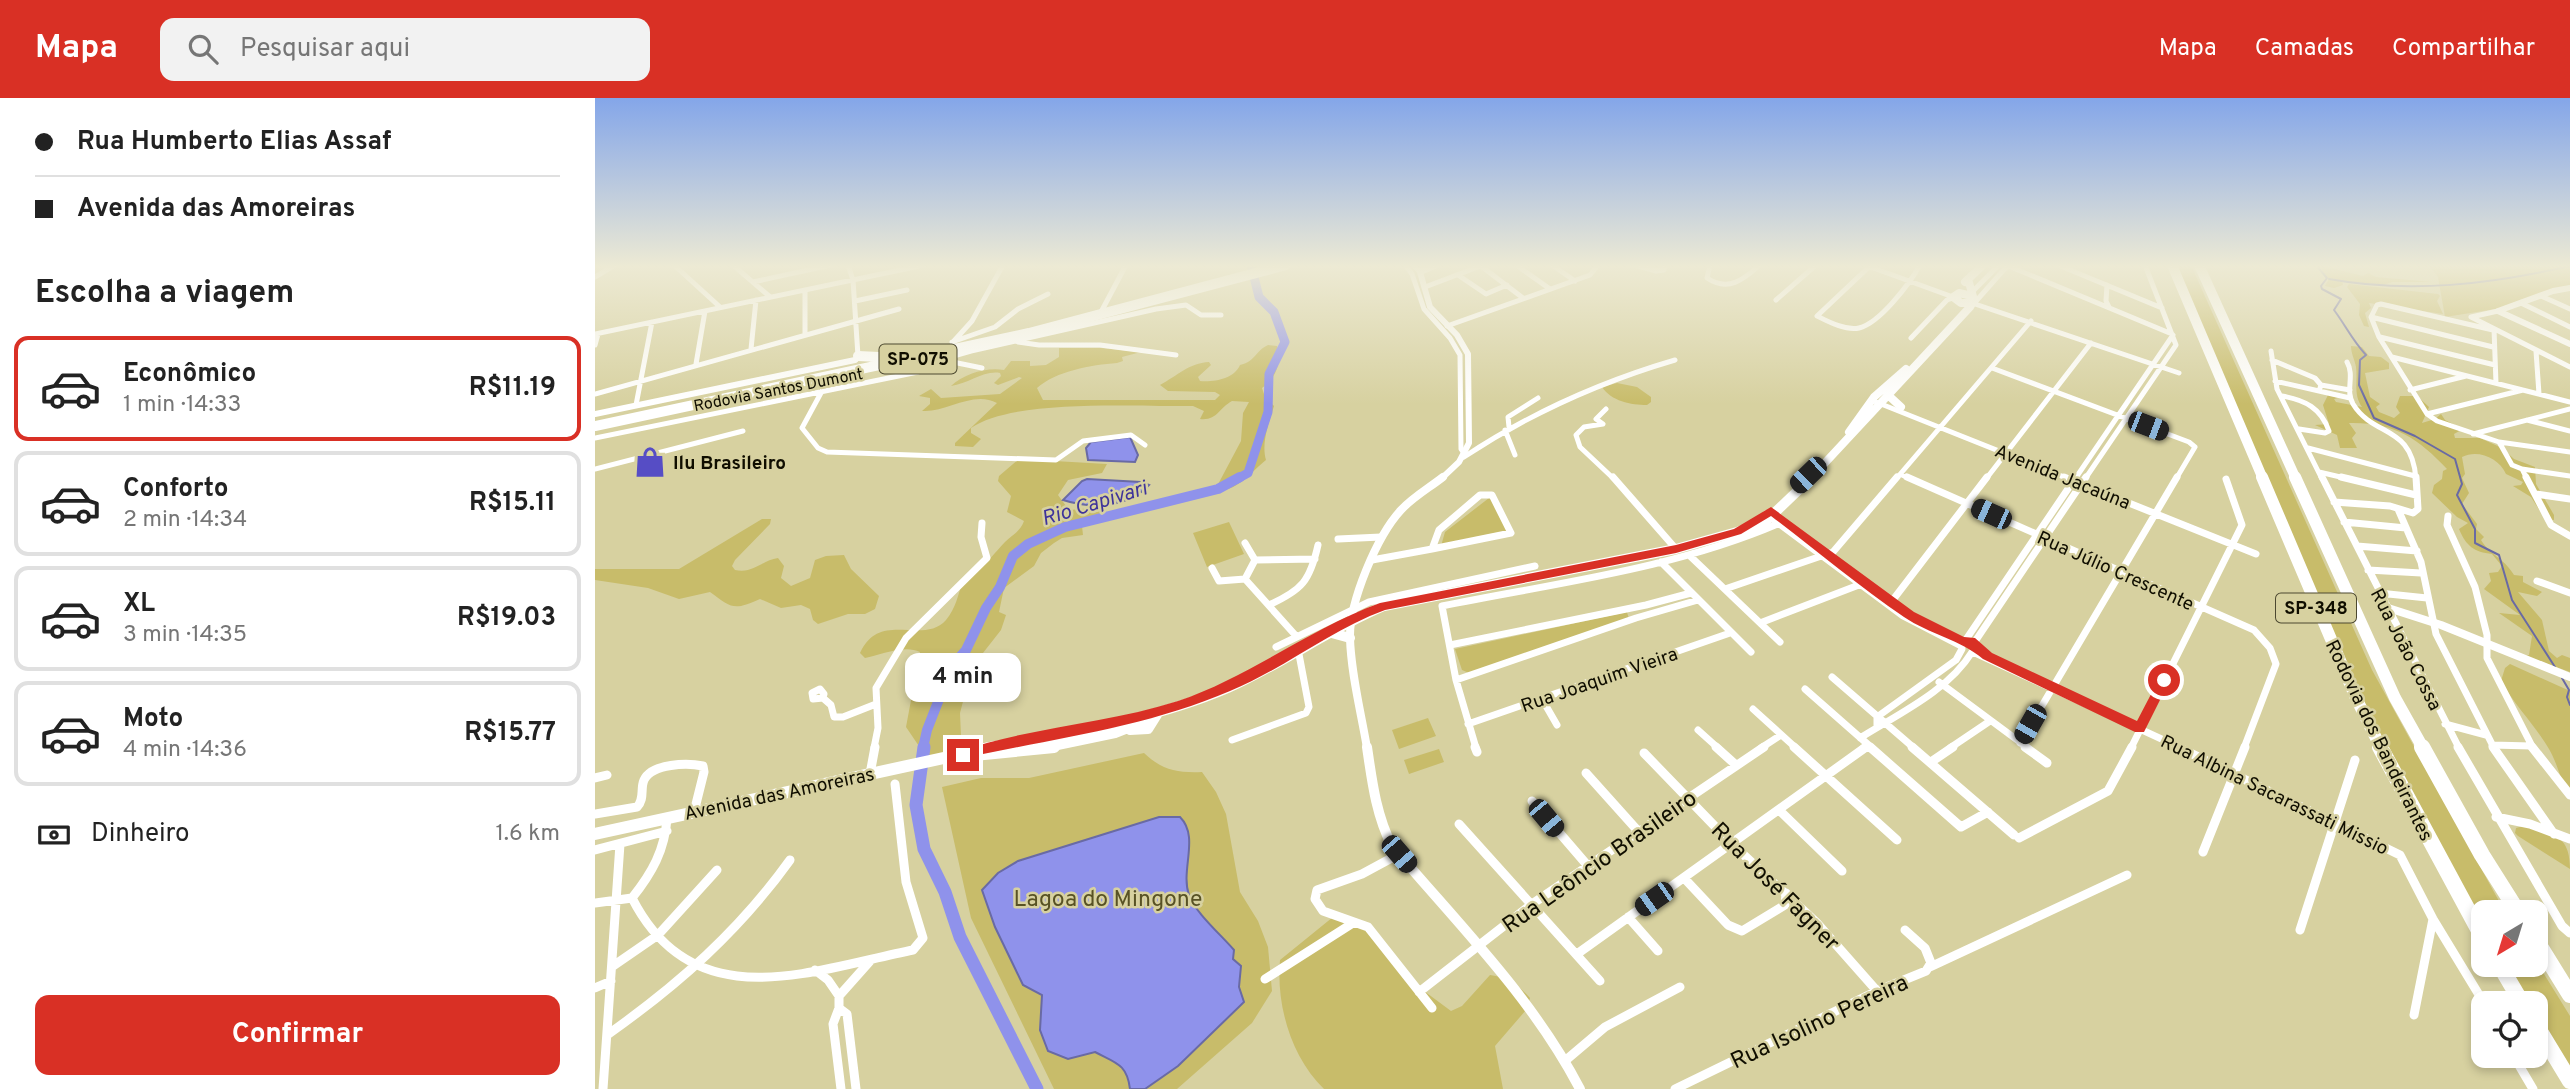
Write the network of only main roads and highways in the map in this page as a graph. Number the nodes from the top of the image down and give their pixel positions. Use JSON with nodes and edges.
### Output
{"nodes":[{"id":1,"x":1104,"y":311,"type":"edge"},
{"id":2,"x":1120,"y":311,"type":"edge"},
{"id":3,"x":1956,"y":311,"type":"edge"},
{"id":4,"x":1964,"y":311,"type":"edge"},
{"id":5,"x":2192,"y":311,"type":"edge"},
{"id":6,"x":2220,"y":311,"type":"edge"},
{"id":7,"x":1957,"y":320,"type":"junction"},
{"id":8,"x":1921,"y":357,"type":"junction"},
{"id":9,"x":857,"y":358,"type":"road end"},
{"id":10,"x":904,"y":358,"type":"junction"},
{"id":11,"x":1879,"y":399,"type":"junction"},
{"id":12,"x":1901,"y":407,"type":"road end"},
{"id":13,"x":595,"y":424,"type":"edge"},
{"id":14,"x":1327,"y":632,"type":"junction"},
{"id":15,"x":1350,"y":638,"type":"road end"},
{"id":16,"x":595,"y":834,"type":"edge"},
{"id":17,"x":2510,"y":900,"type":"edge"},
{"id":18,"x":2471,"y":916,"type":"edge"},
{"id":19,"x":2548,"y":959,"type":"edge"},
{"id":20,"x":2570,"y":995,"type":"edge"},
{"id":21,"x":2548,"y":1045,"type":"edge"},
{"id":22,"x":2570,"y":1081,"type":"edge"}],
"edges":[{"from":1,"to":10,"type":"highway","name":"Rodovia Santos Dumont","number":"SP-075"},
{"from":2,"to":13,"type":"highway","name":"Rodovia Santos Dumont","number":"SP-075"},
{"from":3,"to":7,"type":"main road"},
{"from":4,"to":7,"type":"main road"},
{"from":5,"to":18,"type":"highway","name":"Rodovia dos Bandeirantes","number":"SP-348"},
{"from":6,"to":17,"type":"highway","name":"Rodovia dos Bandeirantes","number":"SP-348"},
{"from":7,"to":8,"type":"main road"},
{"from":8,"to":11,"type":"main road"},
{"from":8,"to":11,"type":"main road"},
{"from":9,"to":10,"type":"highway"},
{"from":10,"to":13,"type":"highway","name":"Rodovia Santos Dumont","number":"SP-075"},
{"from":11,"to":12,"type":"main road"},
{"from":11,"to":14,"type":"main road"},
{"from":14,"to":15,"type":"main road"},
{"from":14,"to":16,"type":"main road","name":"Avenida das Amoreiras"},
{"from":19,"to":20,"type":"highway"},
{"from":21,"to":22,"type":"highway"}]}
